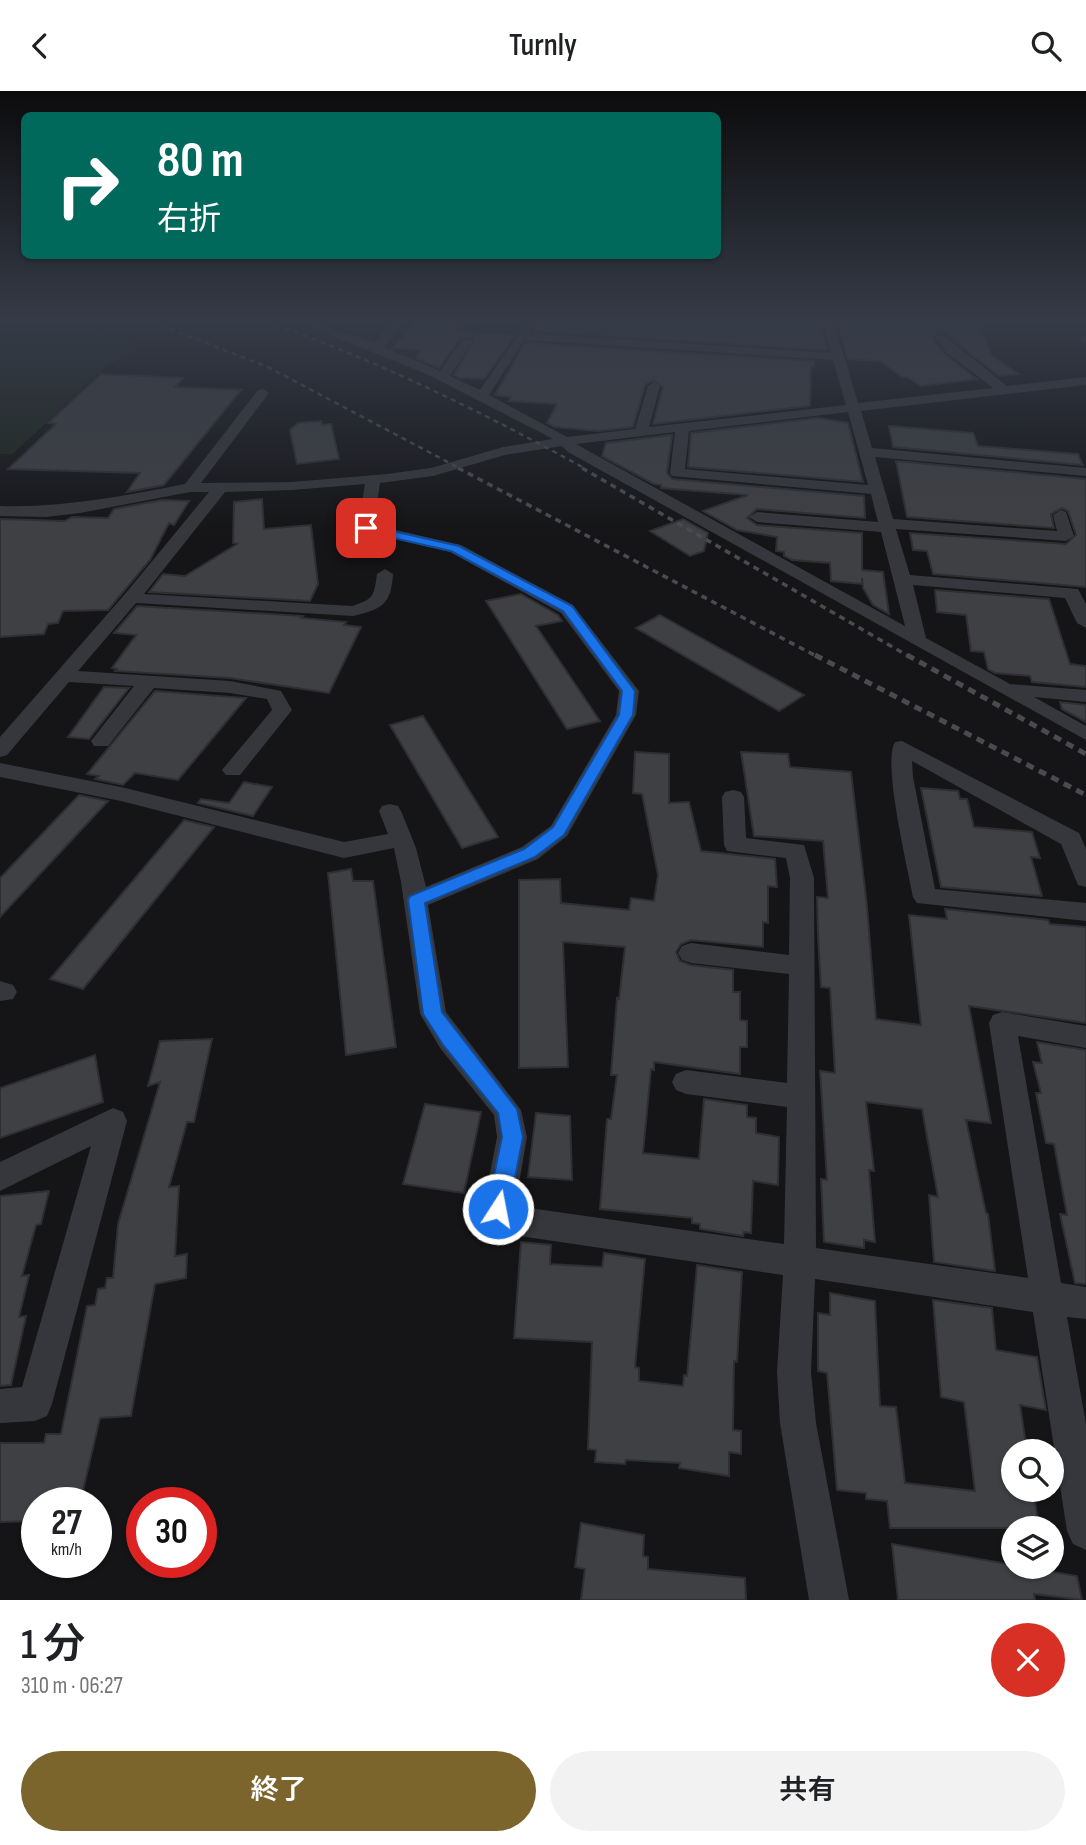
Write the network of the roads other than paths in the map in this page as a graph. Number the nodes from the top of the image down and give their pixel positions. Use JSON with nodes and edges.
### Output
{"nodes":[{"id":1,"x":474,"y":392,"type":"edge"},
{"id":2,"x":484,"y":392,"type":"edge"},
{"id":3,"x":652,"y":392,"type":"edge"},
{"id":4,"x":848,"y":392,"type":"edge"},
{"id":5,"x":974,"y":392,"type":"edge"},
{"id":6,"x":263,"y":393,"type":"dead end"},
{"id":7,"x":482,"y":396,"type":"junction"},
{"id":8,"x":854,"y":407,"type":"junction"},
{"id":9,"x":682,"y":429,"type":"junction"},
{"id":10,"x":641,"y":432,"type":"junction"},
{"id":11,"x":565,"y":441,"type":"junction"},
{"id":12,"x":865,"y":452,"type":"junction"},
{"id":13,"x":1086,"y":472,"type":"edge"},
{"id":14,"x":373,"y":479,"type":"junction"},
{"id":15,"x":220,"y":487,"type":"junction"},
{"id":16,"x":190,"y":488,"type":"junction"},
{"id":17,"x":876,"y":490,"type":"junction"},
{"id":18,"x":0,"y":511,"type":"edge"},
{"id":19,"x":1061,"y":515,"type":"dead end"},
{"id":20,"x":757,"y":517,"type":"dead end"},
{"id":21,"x":886,"y":525,"type":"junction"},
{"id":22,"x":385,"y":574,"type":"dead end"},
{"id":23,"x":903,"y":579,"type":"junction"},
{"id":24,"x":131,"y":598,"type":"junction"},
{"id":25,"x":1086,"y":623,"type":"edge"},
{"id":26,"x":918,"y":641,"type":"junction"},
{"id":27,"x":64,"y":676,"type":"junction"},
{"id":28,"x":148,"y":682,"type":"junction"},
{"id":29,"x":1004,"y":688,"type":"junction"},
{"id":30,"x":1086,"y":696,"type":"edge"},
{"id":31,"x":1086,"y":734,"type":"edge"},
{"id":32,"x":101,"y":741,"type":"dead end"},
{"id":33,"x":0,"y":750,"type":"edge"},
{"id":34,"x":0,"y":770,"type":"edge"},
{"id":35,"x":233,"y":770,"type":"dead end"},
{"id":36,"x":733,"y":797,"type":"dead end"},
{"id":37,"x":390,"y":811,"type":"dead end"},
{"id":38,"x":401,"y":839,"type":"junction"},
{"id":39,"x":1086,"y":879,"type":"edge"},
{"id":40,"x":416,"y":900,"type":"junction"},
{"id":41,"x":1086,"y":912,"type":"edge"},
{"id":42,"x":691,"y":953,"type":"dead end"},
{"id":43,"x":802,"y":966,"type":"junction"},
{"id":44,"x":1086,"y":1037,"type":"edge"},
{"id":45,"x":686,"y":1082,"type":"dead end"},
{"id":46,"x":801,"y":1097,"type":"junction"},
{"id":47,"x":0,"y":1177,"type":"edge"},
{"id":48,"x":800,"y":1263,"type":"junction"},
{"id":49,"x":1048,"y":1296,"type":"junction"},
{"id":50,"x":1086,"y":1303,"type":"edge"},
{"id":51,"x":0,"y":1406,"type":"edge"},
{"id":52,"x":1086,"y":1531,"type":"edge"},
{"id":53,"x":829,"y":1600,"type":"edge"}],
"edges":[{"from":1,"to":7,"type":"street"},
{"from":2,"to":7,"type":"street"},
{"from":3,"to":10,"type":"street"},
{"from":4,"to":8,"type":"street"},
{"from":5,"to":8,"type":"street"},
{"from":6,"to":16,"type":"street"},
{"from":7,"to":11,"type":"street"},
{"from":8,"to":9,"type":"street"},
{"from":8,"to":12,"type":"street"},
{"from":9,"to":10,"type":"street"},
{"from":9,"to":17,"type":"street"},
{"from":10,"to":11,"type":"street"},
{"from":11,"to":14,"type":"street"},
{"from":11,"to":26,"type":"street"},
{"from":12,"to":13,"type":"street"},
{"from":12,"to":17,"type":"street"},
{"from":14,"to":15,"type":"street"},
{"from":14,"to":40,"type":"street"},
{"from":15,"to":16,"type":"street"},
{"from":15,"to":24,"type":"street"},
{"from":16,"to":18,"type":"street"},
{"from":17,"to":21,"type":"street"},
{"from":19,"to":21,"type":"street"},
{"from":20,"to":21,"type":"street"},
{"from":21,"to":23,"type":"street"},
{"from":22,"to":24,"type":"street"},
{"from":23,"to":25,"type":"street"},
{"from":23,"to":26,"type":"street"},
{"from":24,"to":27,"type":"street"},
{"from":26,"to":29,"type":"street"},
{"from":27,"to":28,"type":"street"},
{"from":27,"to":33,"type":"street"},
{"from":28,"to":32,"type":"street"},
{"from":28,"to":35,"type":"street"},
{"from":29,"to":30,"type":"street"},
{"from":29,"to":31,"type":"street"},
{"from":34,"to":38,"type":"street"},
{"from":36,"to":43,"type":"street"},
{"from":37,"to":38,"type":"street"},
{"from":38,"to":40,"type":"street"},
{"from":39,"to":41,"type":"street"},
{"from":40,"to":48,"type":"street"},
{"from":42,"to":43,"type":"street"},
{"from":43,"to":46,"type":"street"},
{"from":44,"to":49,"type":"street"},
{"from":45,"to":46,"type":"street"},
{"from":46,"to":48,"type":"street"},
{"from":47,"to":51,"type":"street"},
{"from":48,"to":49,"type":"street"},
{"from":48,"to":53,"type":"street"},
{"from":49,"to":50,"type":"street"},
{"from":49,"to":52,"type":"street"}]}
